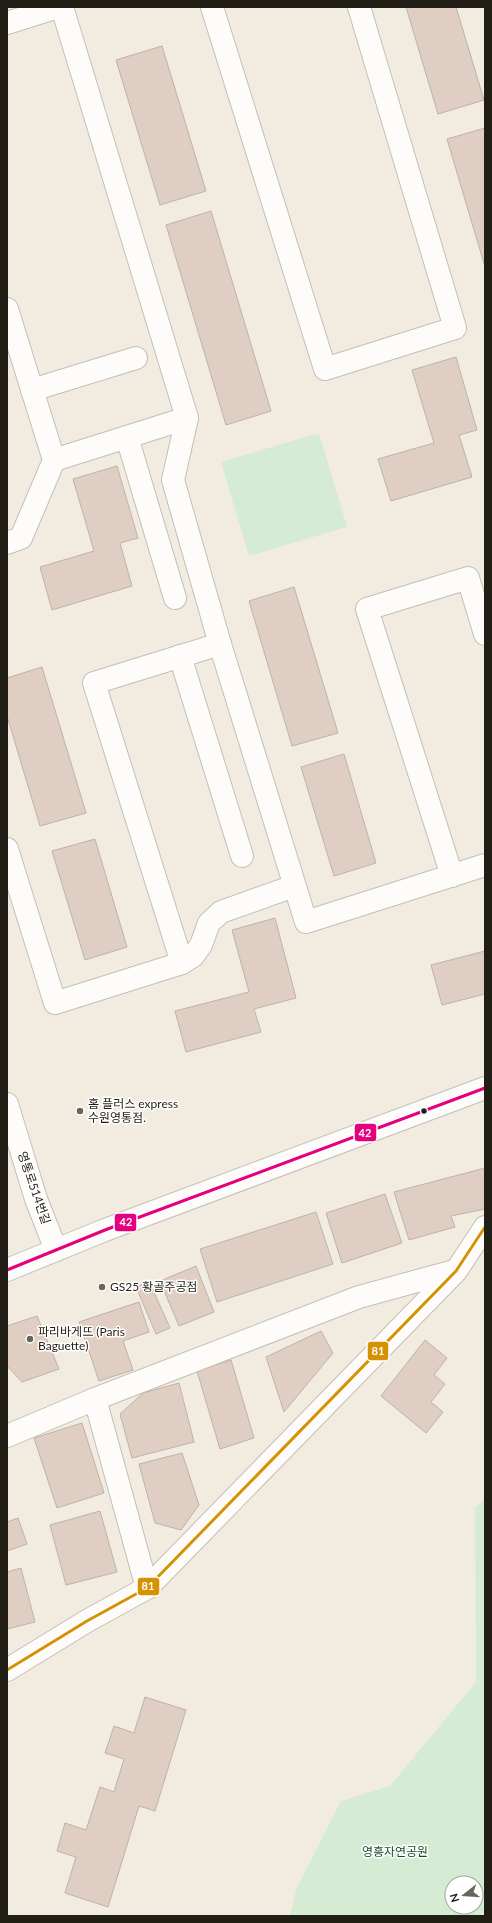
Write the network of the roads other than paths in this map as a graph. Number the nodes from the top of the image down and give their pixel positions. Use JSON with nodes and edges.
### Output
{"nodes":[{"id":1,"x":58,"y":7,"type":"edge"},
{"id":2,"x":62,"y":7,"type":"edge"},
{"id":3,"x":212,"y":7,"type":"edge"},
{"id":4,"x":359,"y":7,"type":"edge"},
{"id":5,"x":7,"y":23,"type":"edge"},
{"id":6,"x":7,"y":309,"type":"edge"},
{"id":7,"x":136,"y":358,"type":"dead end"},
{"id":8,"x":32,"y":390,"type":"junction"},
{"id":9,"x":187,"y":418,"type":"junction"},
{"id":10,"x":127,"y":437,"type":"junction"},
{"id":11,"x":54,"y":460,"type":"junction"},
{"id":12,"x":7,"y":543,"type":"edge"},
{"id":13,"x":175,"y":598,"type":"dead end"},
{"id":14,"x":485,"y":634,"type":"edge"},
{"id":15,"x":220,"y":644,"type":"junction"},
{"id":16,"x":180,"y":656,"type":"junction"},
{"id":17,"x":7,"y":849,"type":"edge"},
{"id":18,"x":242,"y":856,"type":"dead end"},
{"id":19,"x":485,"y":865,"type":"edge"},
{"id":20,"x":452,"y":876,"type":"junction"},
{"id":21,"x":294,"y":886,"type":"junction"},
{"id":22,"x":182,"y":962,"type":"junction"},
{"id":23,"x":485,"y":1088,"type":"edge"},
{"id":24,"x":7,"y":1104,"type":"edge"},
{"id":25,"x":485,"y":1227,"type":"edge"},
{"id":26,"x":56,"y":1250,"type":"junction"},
{"id":27,"x":7,"y":1270,"type":"edge"},
{"id":28,"x":456,"y":1271,"type":"junction"},
{"id":29,"x":95,"y":1399,"type":"junction"},
{"id":30,"x":7,"y":1436,"type":"edge"},
{"id":31,"x":147,"y":1588,"type":"junction"},
{"id":32,"x":7,"y":1670,"type":"edge"}],
"edges":[{"from":1,"to":5,"type":"street"},
{"from":2,"to":9,"type":"street"},
{"from":3,"to":4,"type":"street"},
{"from":6,"to":8,"type":"street"},
{"from":7,"to":8,"type":"street"},
{"from":8,"to":11,"type":"street"},
{"from":9,"to":10,"type":"street"},
{"from":9,"to":15,"type":"street"},
{"from":10,"to":11,"type":"street"},
{"from":10,"to":13,"type":"street"},
{"from":11,"to":12,"type":"street"},
{"from":14,"to":20,"type":"street"},
{"from":15,"to":16,"type":"street"},
{"from":15,"to":21,"type":"street"},
{"from":16,"to":18,"type":"street"},
{"from":16,"to":22,"type":"street"},
{"from":17,"to":22,"type":"street"},
{"from":19,"to":20,"type":"street"},
{"from":20,"to":21,"type":"street"},
{"from":21,"to":22,"type":"street"},
{"from":23,"to":26,"type":"street"},
{"from":24,"to":26,"type":"street","name":"영통로514번길"},
{"from":25,"to":28,"type":"street"},
{"from":26,"to":27,"type":"street"},
{"from":28,"to":29,"type":"street"},
{"from":28,"to":31,"type":"street"},
{"from":29,"to":30,"type":"street"},
{"from":29,"to":31,"type":"street"},
{"from":31,"to":32,"type":"street"}]}
